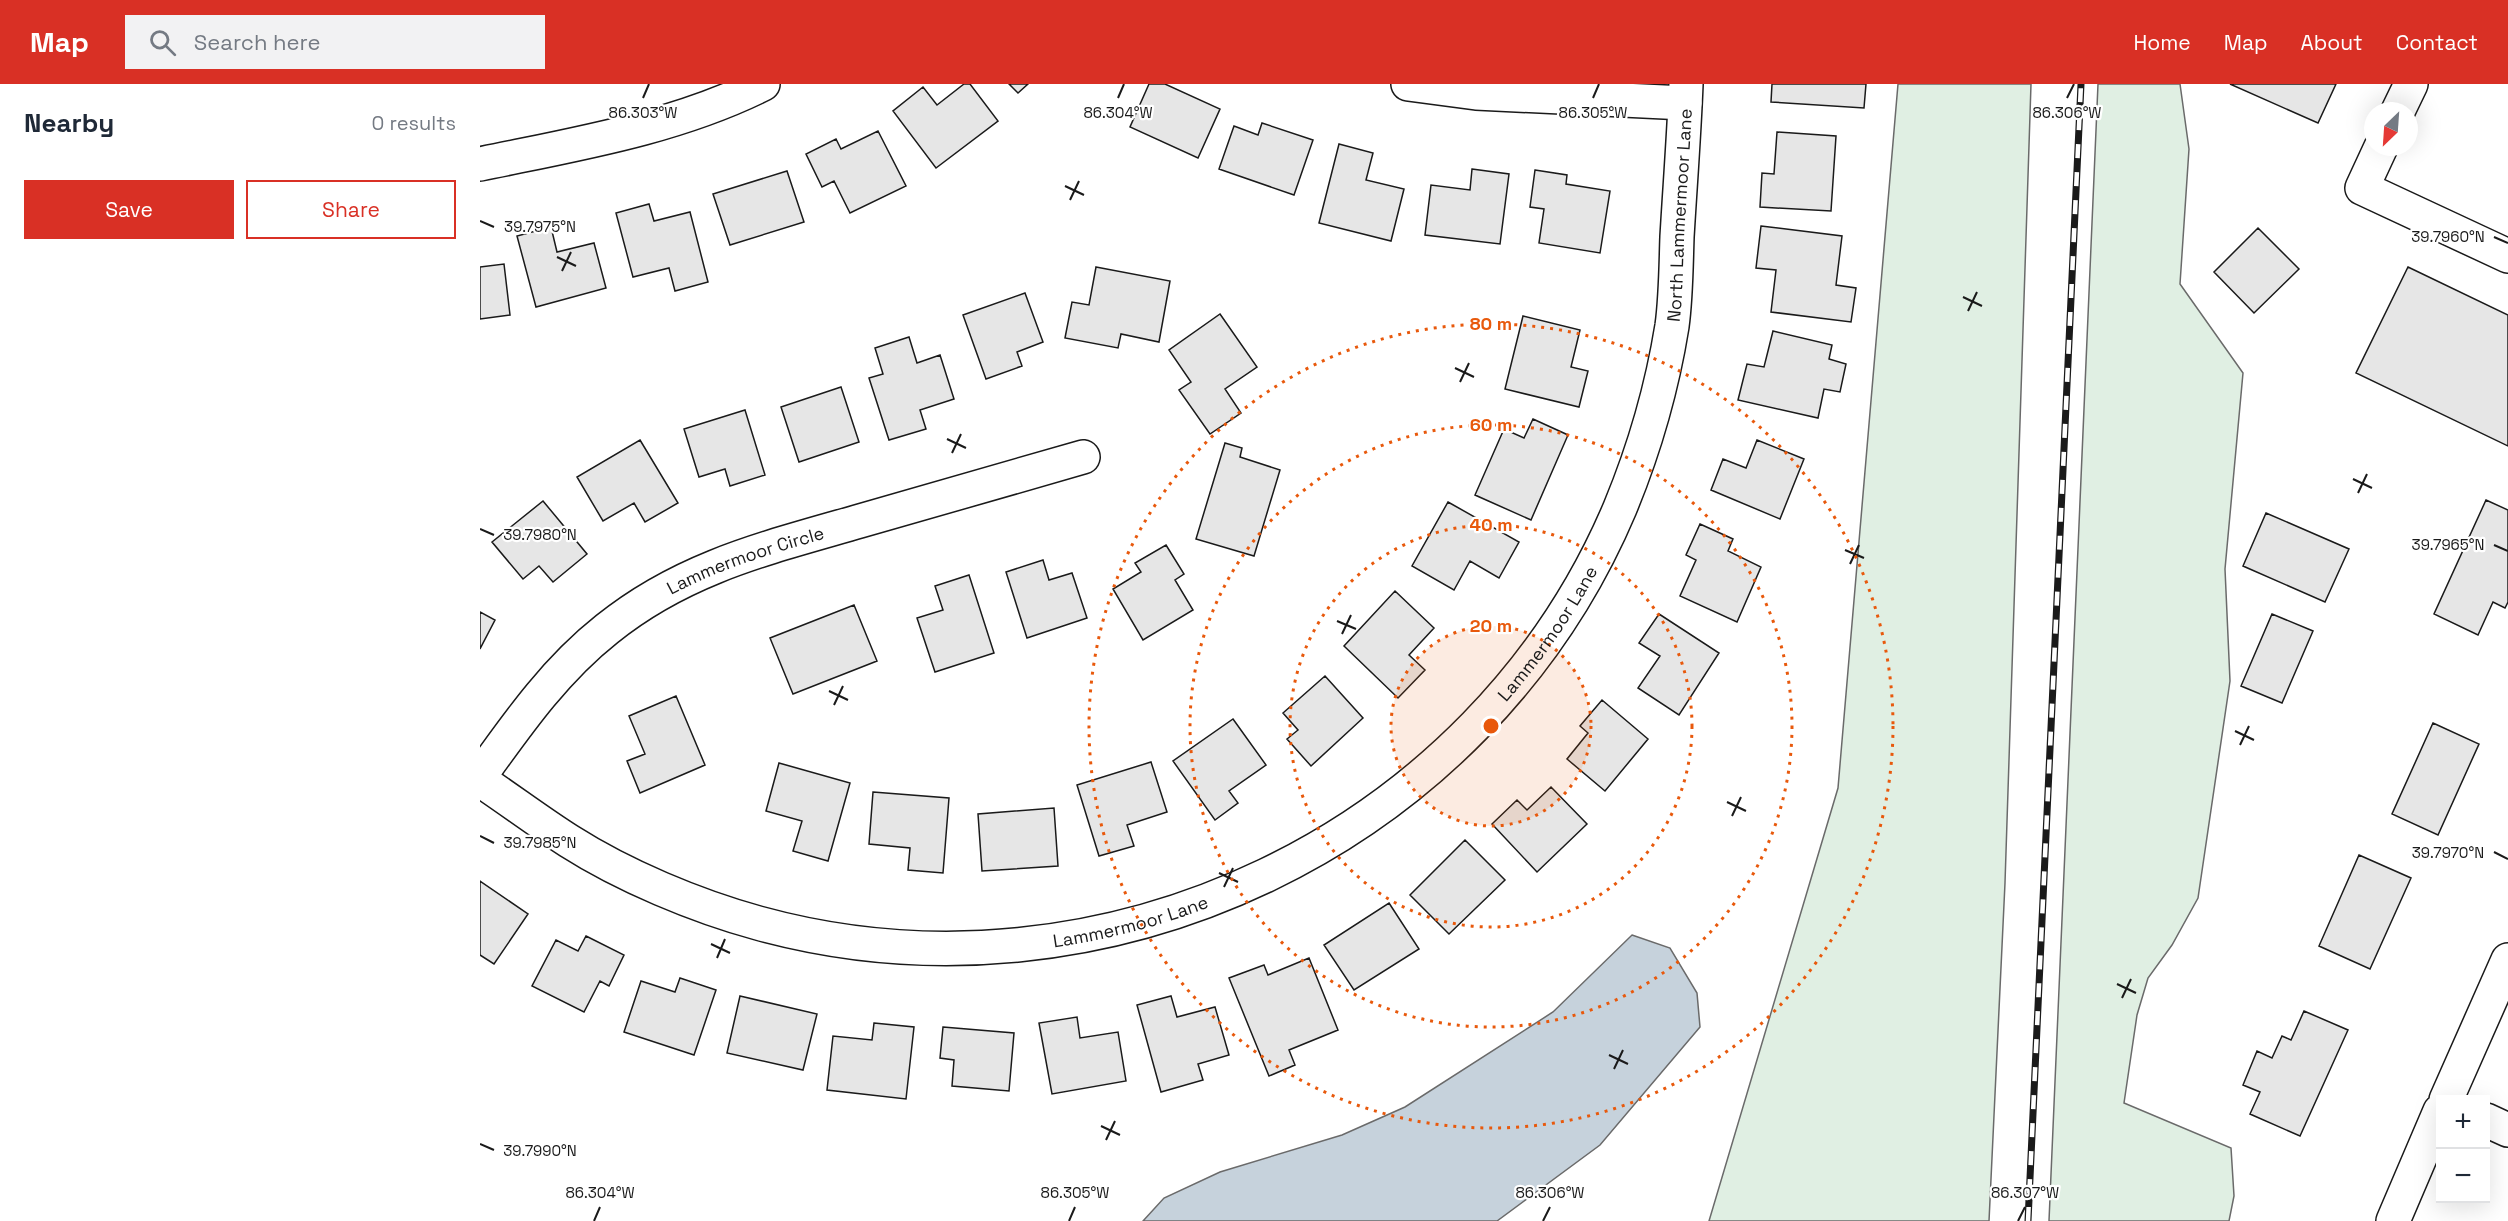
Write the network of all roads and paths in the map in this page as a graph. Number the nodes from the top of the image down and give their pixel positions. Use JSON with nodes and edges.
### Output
{"nodes":[{"id":1,"x":763,"y":84,"type":"edge"},
{"id":2,"x":1408,"y":84,"type":"edge"},
{"id":3,"x":2411,"y":84,"type":"edge"},
{"id":4,"x":1686,"y":94,"type":"edge"},
{"id":5,"x":2402,"y":102,"type":"edge"},
{"id":6,"x":2378,"y":156,"type":"edge"},
{"id":7,"x":480,"y":164,"type":"edge"},
{"id":8,"x":2508,"y":256,"type":"edge"},
{"id":9,"x":1668,"y":346,"type":"joint"},
{"id":10,"x":1083,"y":457,"type":"dead end"},
{"id":11,"x":480,"y":778,"type":"edge"},
{"id":12,"x":2508,"y":960,"type":"edge"},
{"id":13,"x":2448,"y":1095,"type":"edge"},
{"id":14,"x":2436,"y":1120,"type":"edge"},
{"id":15,"x":2490,"y":1122,"type":"edge"},
{"id":16,"x":2508,"y":1130,"type":"edge"},
{"id":17,"x":2393,"y":1221,"type":"edge"}],
"edges":[{"from":1,"to":7,"type":"street"},
{"from":2,"to":4,"type":"street"},
{"from":3,"to":5,"type":"street"},
{"from":4,"to":9,"type":"street","name":"North Lammermoor Lane"},
{"from":6,"to":8,"type":"street"},
{"from":9,"to":11,"type":"street","name":"Lammermoor Lane"},
{"from":10,"to":11,"type":"street","name":"Lammermoor Circle"},
{"from":12,"to":13,"type":"street"},
{"from":14,"to":17,"type":"street"},
{"from":15,"to":16,"type":"street"}]}
